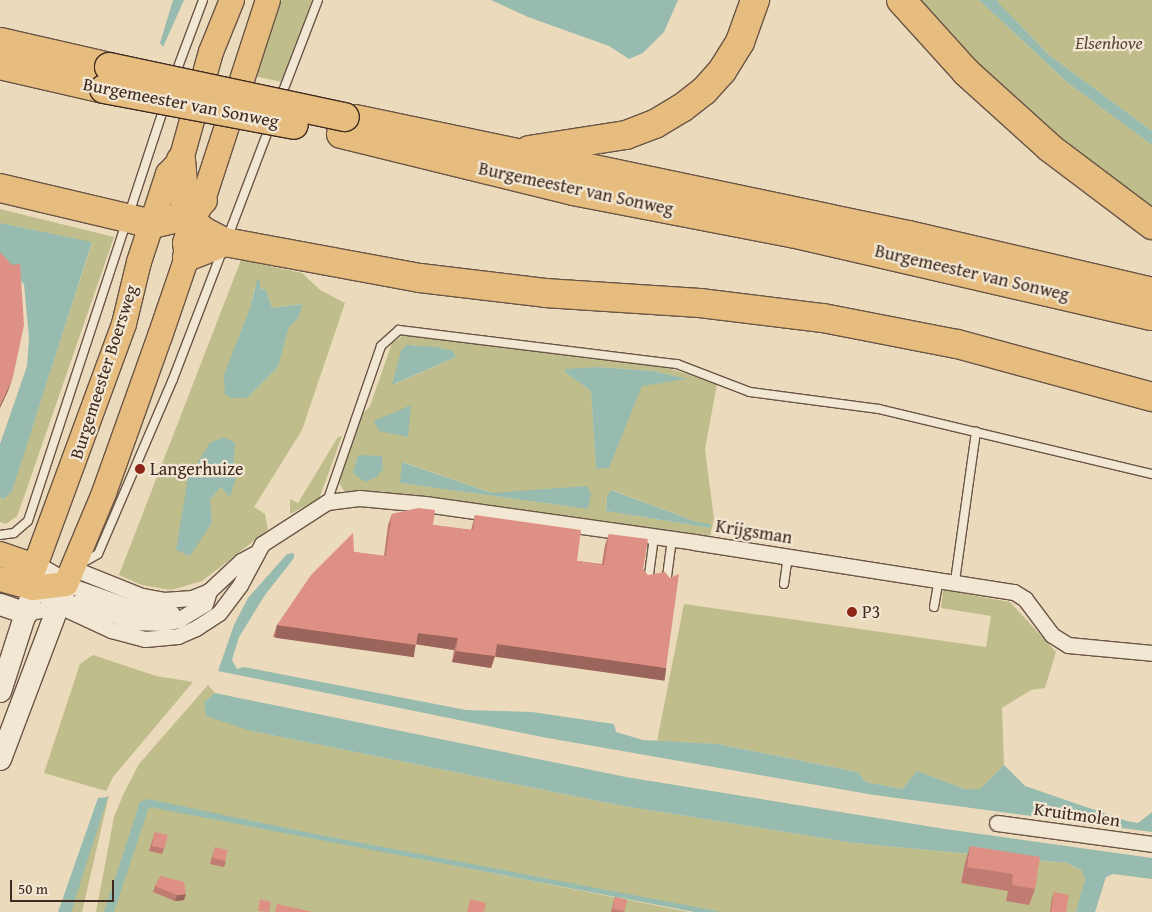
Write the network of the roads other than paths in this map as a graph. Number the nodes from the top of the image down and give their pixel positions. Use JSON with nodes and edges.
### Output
{"nodes":[{"id":1,"x":203,"y":0,"type":"edge"},
{"id":2,"x":232,"y":0,"type":"edge"},
{"id":3,"x":268,"y":0,"type":"edge"},
{"id":4,"x":318,"y":0,"type":"edge"},
{"id":5,"x":755,"y":0,"type":"edge"},
{"id":6,"x":901,"y":0,"type":"edge"},
{"id":7,"x":0,"y":42,"type":"edge"},
{"id":8,"x":0,"y":64,"type":"edge"},
{"id":9,"x":107,"y":78,"type":"junction"},
{"id":10,"x":343,"y":126,"type":"junction"},
{"id":11,"x":513,"y":153,"type":"junction"},
{"id":12,"x":181,"y":160,"type":"junction"},
{"id":13,"x":0,"y":188,"type":"edge"},
{"id":14,"x":193,"y":213,"type":"junction"},
{"id":15,"x":140,"y":221,"type":"junction"},
{"id":16,"x":1152,"y":226,"type":"edge"},
{"id":17,"x":225,"y":242,"type":"junction"},
{"id":18,"x":184,"y":265,"type":"junction"},
{"id":19,"x":1152,"y":292,"type":"edge"},
{"id":20,"x":1152,"y":316,"type":"edge"},
{"id":21,"x":1152,"y":397,"type":"edge"},
{"id":22,"x":976,"y":431,"type":"junction"},
{"id":23,"x":1152,"y":474,"type":"edge"},
{"id":24,"x":327,"y":502,"type":"junction"},
{"id":25,"x":654,"y":537,"type":"junction"},
{"id":26,"x":672,"y":539,"type":"junction"},
{"id":27,"x":1,"y":547,"type":"edge"},
{"id":28,"x":254,"y":554,"type":"junction"},
{"id":29,"x":788,"y":556,"type":"junction"},
{"id":30,"x":69,"y":576,"type":"junction"},
{"id":31,"x":34,"y":577,"type":"junction"},
{"id":32,"x":0,"y":579,"type":"edge"},
{"id":33,"x":939,"y":579,"type":"junction"},
{"id":34,"x":955,"y":581,"type":"junction"},
{"id":35,"x":648,"y":582,"type":"edge"},
{"id":36,"x":666,"y":584,"type":"edge"},
{"id":37,"x":784,"y":584,"type":"dead end"},
{"id":38,"x":209,"y":591,"type":"junction"},
{"id":39,"x":177,"y":599,"type":"junction"},
{"id":40,"x":0,"y":604,"type":"edge"},
{"id":41,"x":57,"y":605,"type":"junction"},
{"id":42,"x":934,"y":607,"type":"dead end"},
{"id":43,"x":26,"y":613,"type":"junction"},
{"id":44,"x":187,"y":613,"type":"junction"},
{"id":45,"x":163,"y":630,"type":"junction"},
{"id":46,"x":190,"y":630,"type":"junction"},
{"id":47,"x":1152,"y":654,"type":"edge"},
{"id":48,"x":0,"y":691,"type":"edge"},
{"id":49,"x":0,"y":759,"type":"edge"},
{"id":50,"x":997,"y":823,"type":"dead end"},
{"id":51,"x":1152,"y":844,"type":"edge"}],
"edges":[{"from":1,"to":15,"type":"lane","name":"Burgemeester Boersweg"},
{"from":2,"to":12,"type":"main road","name":"Burgemeester Boersweg"},
{"from":3,"to":14,"type":"main road"},
{"from":4,"to":17,"type":"lane"},
{"from":5,"to":11,"type":"highway"},
{"from":6,"to":16,"type":"highway"},
{"from":7,"to":9,"type":"highway","name":"Burgemeester van Sonweg"},
{"from":8,"to":9,"type":"highway","name":"Burgemeester van Sonweg"},
{"from":9,"to":10,"type":"highway","name":"Burgemeester van Sonweg","bridge":true},
{"from":10,"to":11,"type":"highway","name":"Burgemeester van Sonweg"},
{"from":10,"to":20,"type":"highway","name":"Burgemeester van Sonweg"},
{"from":11,"to":19,"type":"highway","name":"Burgemeester van Sonweg"},
{"from":12,"to":14,"type":"highway"},
{"from":12,"to":15,"type":"main road","name":"Burgemeester Boersweg"},
{"from":13,"to":15,"type":"highway"},
{"from":14,"to":15,"type":"highway"},
{"from":14,"to":17,"type":"highway"},
{"from":14,"to":18,"type":"main road"},
{"from":15,"to":27,"type":"lane","name":"Burgemeester Boersweg"},
{"from":15,"to":31,"type":"main road","name":"Burgemeester Boersweg"},
{"from":17,"to":18,"type":"highway"},
{"from":17,"to":21,"type":"highway"},
{"from":17,"to":30,"type":"lane"},
{"from":18,"to":30,"type":"main road"},
{"from":22,"to":23,"type":"lane"},
{"from":22,"to":24,"type":"lane"},
{"from":22,"to":34,"type":"lane"},
{"from":24,"to":25,"type":"street","name":"Krijgsman"},
{"from":24,"to":28,"type":"street","name":"Krijgsman"},
{"from":25,"to":26,"type":"street","name":"Krijgsman"},
{"from":25,"to":35,"type":"lane"},
{"from":26,"to":29,"type":"street","name":"Krijgsman"},
{"from":26,"to":36,"type":"lane"},
{"from":27,"to":31,"type":"main road"},
{"from":28,"to":38,"type":"street","name":"Krijgsman"},
{"from":28,"to":46,"type":"street","name":"Krijgsman"},
{"from":29,"to":33,"type":"street","name":"Krijgsman"},
{"from":29,"to":37,"type":"lane"},
{"from":30,"to":31,"type":"main road"},
{"from":30,"to":39,"type":"street","name":"Krijgsman"},
{"from":30,"to":41,"type":"street"},
{"from":30,"to":44,"type":"street"},
{"from":31,"to":32,"type":"main road"},
{"from":31,"to":41,"type":"street","name":"Krijgsman"},
{"from":31,"to":43,"type":"street","name":"Burgemeester Boersweg"},
{"from":33,"to":34,"type":"street","name":"Krijgsman"},
{"from":33,"to":42,"type":"lane"},
{"from":34,"to":47,"type":"street","name":"Krijgsman"},
{"from":38,"to":39,"type":"street","name":"Krijgsman"},
{"from":38,"to":44,"type":"street","name":"Krijgsman"},
{"from":39,"to":44,"type":"lane"},
{"from":40,"to":43,"type":"street"},
{"from":41,"to":43,"type":"street"},
{"from":41,"to":45,"type":"street","name":"Krijgsman"},
{"from":41,"to":49,"type":"street"},
{"from":43,"to":48,"type":"street","name":"Burgemeester Boersweg"},
{"from":44,"to":45,"type":"street","name":"Krijgsman"},
{"from":44,"to":46,"type":"lane"},
{"from":45,"to":46,"type":"street","name":"Krijgsman"},
{"from":50,"to":51,"type":"street","name":"Kruitmolen"}]}
